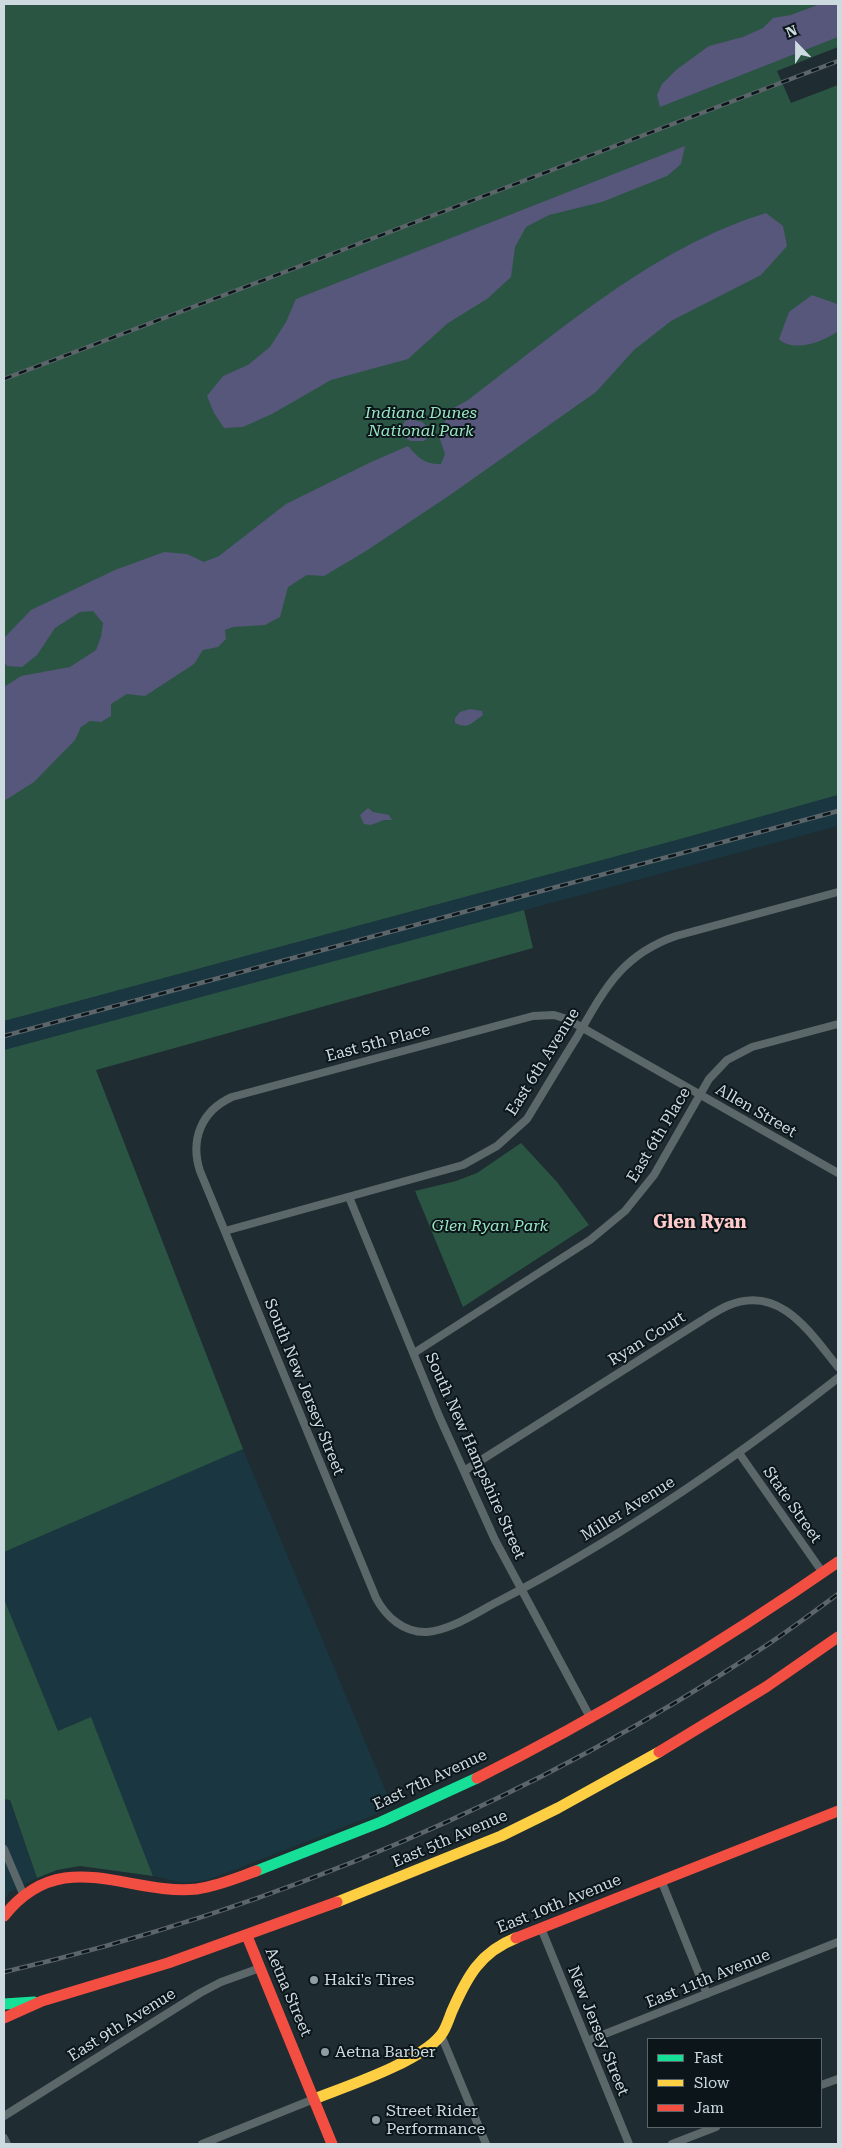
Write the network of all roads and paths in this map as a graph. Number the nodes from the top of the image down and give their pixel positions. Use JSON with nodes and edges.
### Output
{"nodes":[{"id":1,"x":838,"y":892,"type":"edge"},
{"id":2,"x":838,"y":1024,"type":"edge"},
{"id":3,"x":582,"y":1028,"type":"junction"},
{"id":4,"x":700,"y":1094,"type":"junction"},
{"id":5,"x":197,"y":1136,"type":"joint"},
{"id":6,"x":838,"y":1173,"type":"edge"},
{"id":7,"x":349,"y":1197,"type":"junction"},
{"id":8,"x":225,"y":1231,"type":"junction"},
{"id":9,"x":414,"y":1353,"type":"junction"},
{"id":10,"x":838,"y":1367,"type":"edge"},
{"id":11,"x":838,"y":1378,"type":"edge"},
{"id":12,"x":739,"y":1453,"type":"junction"},
{"id":13,"x":464,"y":1471,"type":"junction"},
{"id":14,"x":838,"y":1562,"type":"edge"},
{"id":15,"x":823,"y":1573,"type":"junction"},
{"id":16,"x":521,"y":1590,"type":"junction"},
{"id":17,"x":416,"y":1631,"type":"joint"},
{"id":18,"x":838,"y":1637,"type":"edge"},
{"id":19,"x":591,"y":1719,"type":"junction"},
{"id":20,"x":838,"y":1811,"type":"edge"},
{"id":21,"x":4,"y":1849,"type":"edge"},
{"id":22,"x":661,"y":1880,"type":"junction"},
{"id":23,"x":24,"y":1896,"type":"junction"},
{"id":24,"x":4,"y":1916,"type":"edge"},
{"id":25,"x":540,"y":1928,"type":"junction"},
{"id":26,"x":247,"y":1936,"type":"junction"},
{"id":27,"x":838,"y":1942,"type":"edge"},
{"id":28,"x":260,"y":1968,"type":"junction"},
{"id":29,"x":707,"y":1994,"type":"junction"},
{"id":30,"x":42,"y":2001,"type":"junction"},
{"id":31,"x":4,"y":2004,"type":"edge"},
{"id":32,"x":4,"y":2018,"type":"edge"},
{"id":33,"x":441,"y":2035,"type":"junction"},
{"id":34,"x":587,"y":2041,"type":"junction"},
{"id":35,"x":838,"y":2079,"type":"edge"},
{"id":36,"x":822,"y":2086,"type":"edge"},
{"id":37,"x":314,"y":2098,"type":"junction"},
{"id":38,"x":4,"y":2116,"type":"edge"},
{"id":39,"x":713,"y":2128,"type":"edge"},
{"id":40,"x":4,"y":2138,"type":"edge"},
{"id":41,"x":7,"y":2144,"type":"edge"},
{"id":42,"x":202,"y":2144,"type":"edge"},
{"id":43,"x":332,"y":2144,"type":"edge"},
{"id":44,"x":486,"y":2144,"type":"edge"},
{"id":45,"x":629,"y":2144,"type":"edge"},
{"id":46,"x":672,"y":2144,"type":"edge"}],
"edges":[{"from":1,"to":3,"type":"street","name":"East 6th Avenue"},
{"from":2,"to":4,"type":"street","name":"East 6th Place"},
{"from":3,"to":4,"type":"street","name":"Allen Street"},
{"from":3,"to":5,"type":"street","name":"East 5th Place"},
{"from":3,"to":7,"type":"street","name":"East 6th Avenue"},
{"from":4,"to":6,"type":"street","name":"Allen Street"},
{"from":4,"to":9,"type":"street","name":"East 6th Place"},
{"from":5,"to":8,"type":"street","name":"South New Jersey Street"},
{"from":7,"to":8,"type":"street","name":"East 6th Avenue"},
{"from":7,"to":9,"type":"street","name":"South New Hampshire Street"},
{"from":8,"to":17,"type":"street","name":"South New Jersey Street"},
{"from":9,"to":13,"type":"street","name":"South New Hampshire Street"},
{"from":10,"to":13,"type":"street","name":"Ryan Court"},
{"from":11,"to":12,"type":"street","name":"Miller Avenue"},
{"from":12,"to":15,"type":"street","name":"State Street"},
{"from":12,"to":16,"type":"street","name":"Miller Avenue"},
{"from":13,"to":16,"type":"street","name":"South New Hampshire Street"},
{"from":14,"to":15,"type":"street","name":"East 7th Avenue"},
{"from":15,"to":19,"type":"street","name":"East 7th Avenue"},
{"from":16,"to":17,"type":"street","name":"Miller Avenue"},
{"from":16,"to":19,"type":"street","name":"South New Hampshire Street"},
{"from":18,"to":26,"type":"street","name":"East 5th Avenue"},
{"from":19,"to":23,"type":"street","name":"East 7th Avenue"},
{"from":20,"to":22,"type":"street","name":"East 10th Avenue"},
{"from":21,"to":23,"type":"street"},
{"from":22,"to":25,"type":"street","name":"East 10th Avenue"},
{"from":22,"to":29,"type":"street"},
{"from":23,"to":24,"type":"street","name":"East 7th Avenue"},
{"from":25,"to":33,"type":"street","name":"East 10th Avenue"},
{"from":25,"to":34,"type":"street","name":"New Jersey Street"},
{"from":26,"to":28,"type":"street","name":"Aetna Street"},
{"from":26,"to":30,"type":"street","name":"East 5th Avenue"},
{"from":27,"to":29,"type":"street","name":"East 11th Avenue"},
{"from":28,"to":37,"type":"street","name":"Aetna Street"},
{"from":28,"to":38,"type":"street","name":"East 9th Avenue"},
{"from":29,"to":34,"type":"street","name":"East 11th Avenue"},
{"from":30,"to":31,"type":"street","name":"East 5th Avenue"},
{"from":30,"to":32,"type":"street","name":"East 5th Avenue"},
{"from":33,"to":37,"type":"street","name":"East 10th Avenue"},
{"from":33,"to":44,"type":"street"},
{"from":34,"to":45,"type":"street","name":"New Jersey Street"},
{"from":35,"to":36,"type":"street"},
{"from":37,"to":42,"type":"street","name":"East 10th Avenue"},
{"from":37,"to":43,"type":"street","name":"Aetna Street"},
{"from":39,"to":46,"type":"street"},
{"from":40,"to":41,"type":"street"}]}
